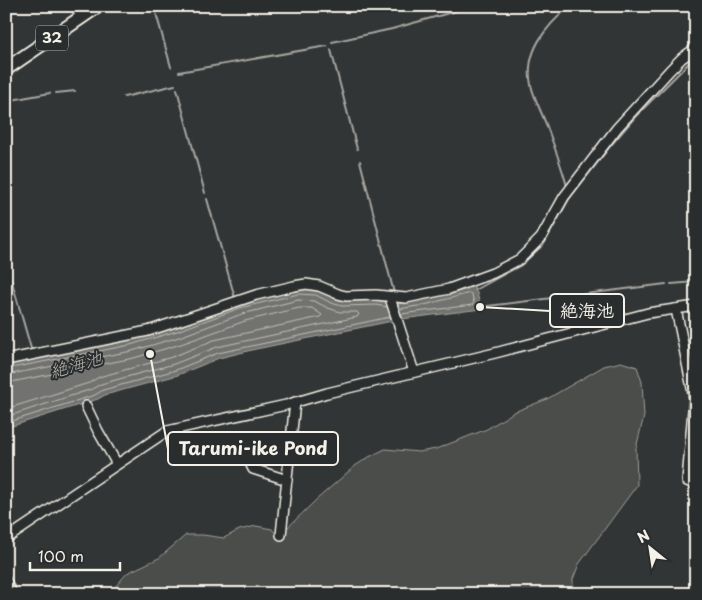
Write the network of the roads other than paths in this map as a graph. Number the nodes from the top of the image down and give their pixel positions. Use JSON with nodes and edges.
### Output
{"nodes":[{"id":1,"x":98,"y":6,"type":"edge"},
{"id":2,"x":80,"y":8,"type":"edge"},
{"id":3,"x":696,"y":48,"type":"edge"},
{"id":4,"x":6,"y":60,"type":"edge"},
{"id":5,"x":6,"y":70,"type":"edge"},
{"id":6,"x":392,"y":299,"type":"junction"},
{"id":7,"x":696,"y":306,"type":"edge"},
{"id":8,"x":676,"y":309,"type":"junction"},
{"id":9,"x":6,"y":360,"type":"edge"},
{"id":10,"x":414,"y":372,"type":"junction"},
{"id":11,"x":295,"y":402,"type":"junction"},
{"id":12,"x":86,"y":406,"type":"dead end"},
{"id":13,"x":694,"y":409,"type":"edge"},
{"id":14,"x":253,"y":452,"type":"dead end"},
{"id":15,"x":117,"y":464,"type":"junction"},
{"id":16,"x":287,"y":480,"type":"junction"},
{"id":17,"x":696,"y":485,"type":"edge"},
{"id":18,"x":281,"y":535,"type":"dead end"},
{"id":19,"x":6,"y":539,"type":"edge"},
{"id":20,"x":6,"y":582,"type":"edge"},
{"id":21,"x":12,"y":594,"type":"edge"}],
"edges":[{"from":1,"to":5,"type":"highway","number":"32"},
{"from":2,"to":4,"type":"highway","number":"32"},
{"from":3,"to":6,"type":"street"},
{"from":6,"to":9,"type":"street"},
{"from":6,"to":10,"type":"street"},
{"from":7,"to":8,"type":"street"},
{"from":8,"to":10,"type":"street"},
{"from":8,"to":13,"type":"street"},
{"from":10,"to":11,"type":"street"},
{"from":11,"to":15,"type":"street"},
{"from":11,"to":16,"type":"street"},
{"from":12,"to":15,"type":"street"},
{"from":13,"to":17,"type":"street"},
{"from":14,"to":16,"type":"street"},
{"from":15,"to":19,"type":"street"},
{"from":16,"to":18,"type":"street"},
{"from":20,"to":21,"type":"street"}]}
